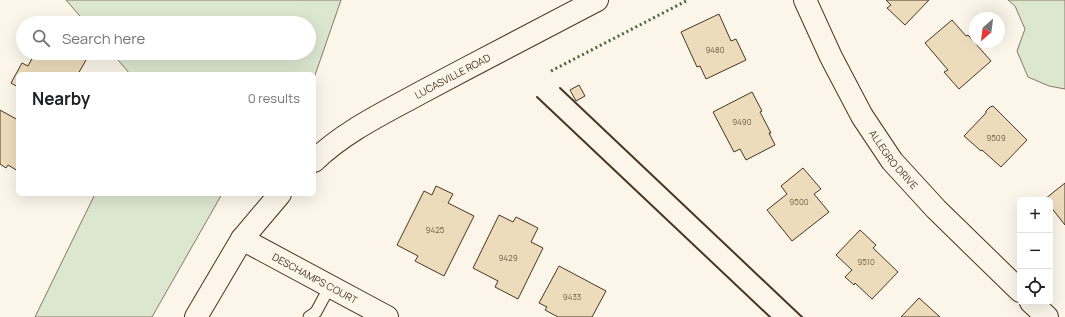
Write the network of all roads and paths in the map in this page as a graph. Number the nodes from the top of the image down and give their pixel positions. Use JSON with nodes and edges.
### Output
{"nodes":[{"id":1,"x":597,"y":0,"type":"edge"},
{"id":2,"x":805,"y":0,"type":"edge"},
{"id":3,"x":316,"y":159,"type":"edge"},
{"id":4,"x":278,"y":196,"type":"edge"},
{"id":5,"x":242,"y":239,"type":"junction"},
{"id":6,"x":330,"y":286,"type":"junction"},
{"id":7,"x":1017,"y":288,"type":"edge"},
{"id":8,"x":1034,"y":305,"type":"edge"},
{"id":9,"x":196,"y":317,"type":"edge"},
{"id":10,"x":309,"y":317,"type":"edge"},
{"id":11,"x":387,"y":317,"type":"edge"},
{"id":12,"x":1047,"y":317,"type":"edge"}],
"edges":[{"from":1,"to":3,"type":"street","name":"LUCASVILLE ROAD"},
{"from":2,"to":7,"type":"street","name":"ALLEGRO DRIVE"},
{"from":4,"to":5,"type":"street"},
{"from":5,"to":6,"type":"street","name":"DESCHAMPS COURT"},
{"from":5,"to":9,"type":"street"},
{"from":6,"to":10,"type":"lane"},
{"from":6,"to":11,"type":"street","name":"DESCHAMPS COURT"},
{"from":8,"to":12,"type":"street"}]}
